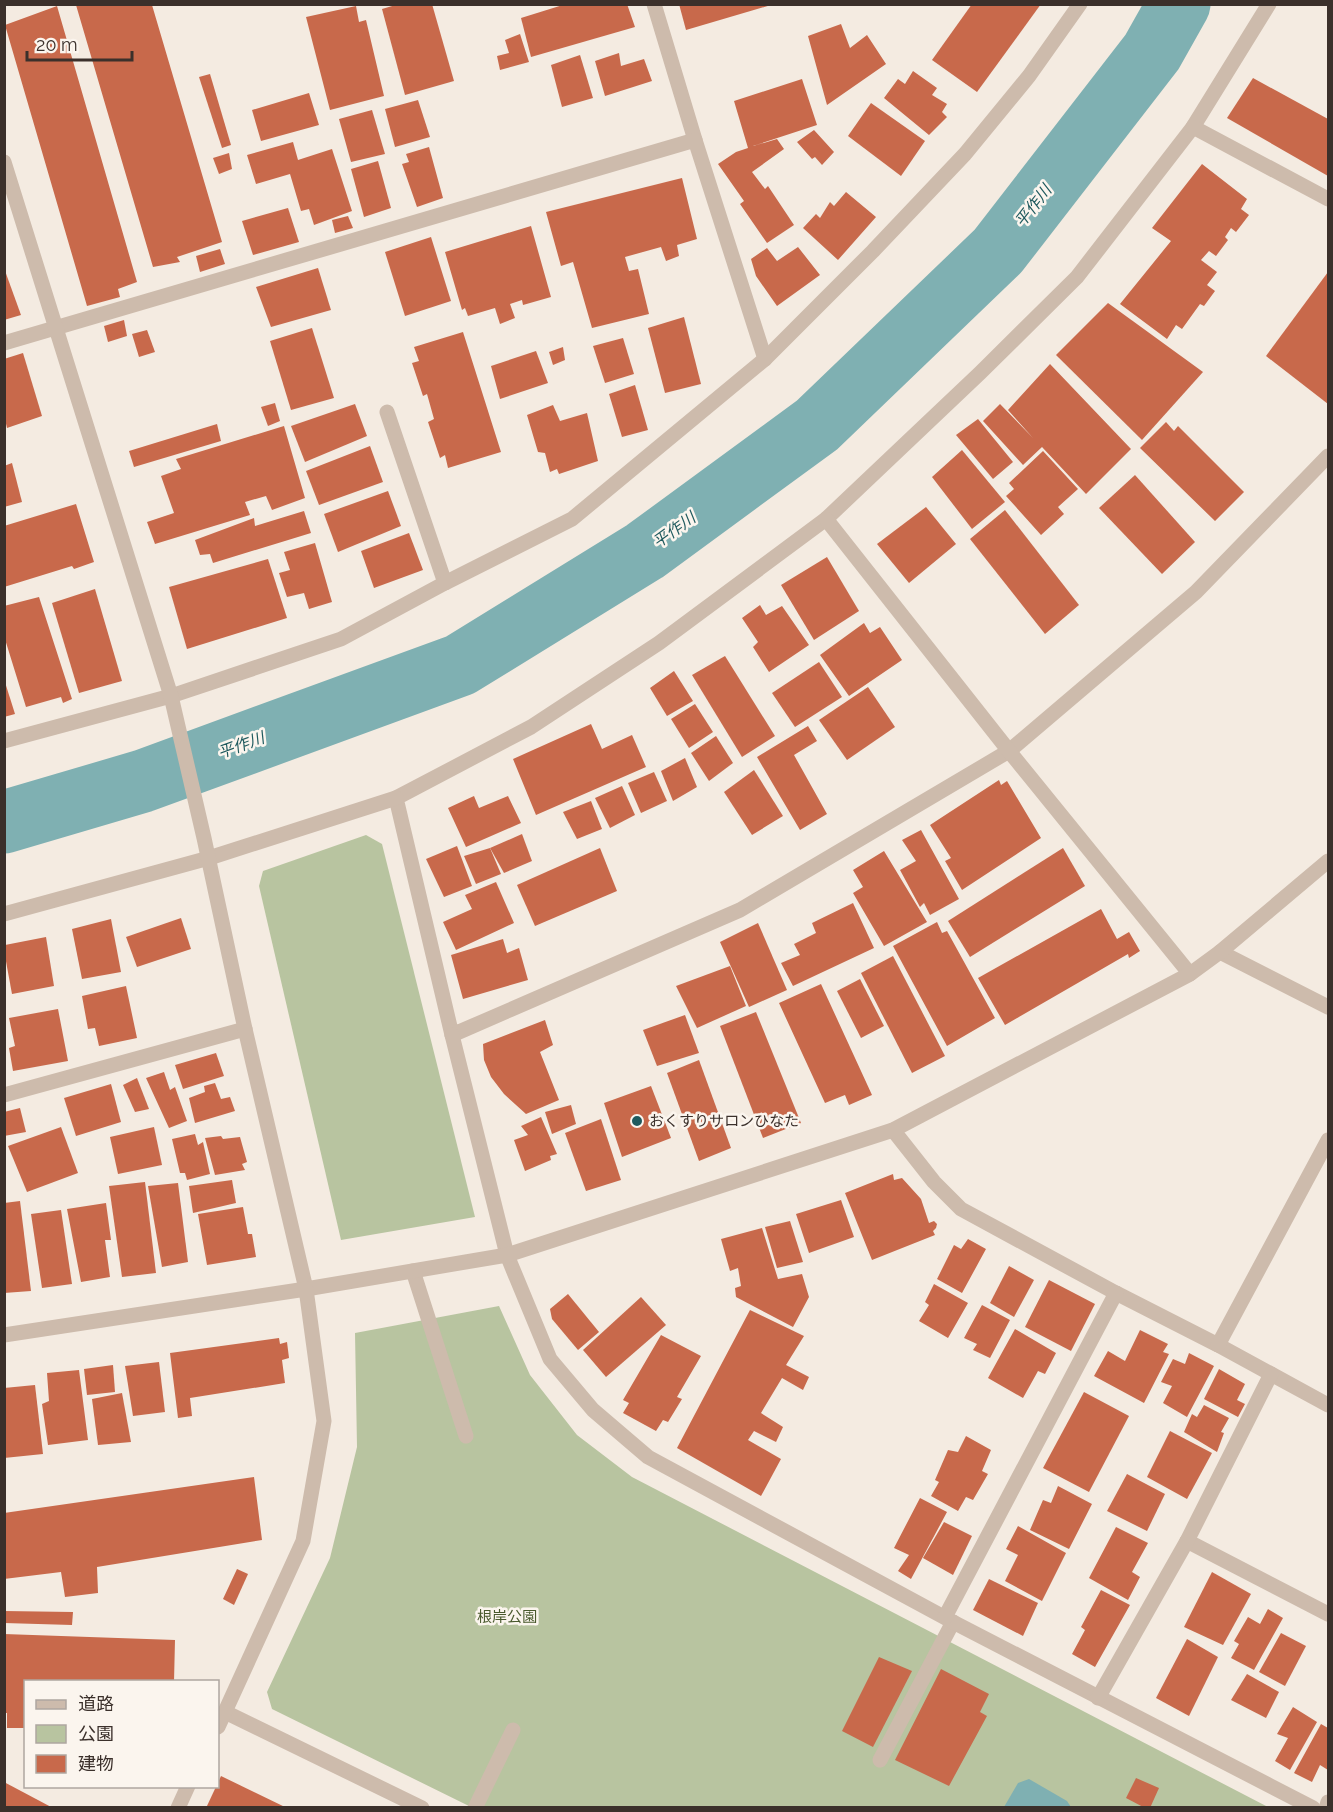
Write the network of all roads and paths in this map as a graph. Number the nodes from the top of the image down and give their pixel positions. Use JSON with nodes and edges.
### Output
{"nodes":[{"id":1,"x":654,"y":4,"type":"edge"},
{"id":2,"x":1080,"y":4,"type":"edge"},
{"id":3,"x":1269,"y":4,"type":"edge"},
{"id":4,"x":1192,"y":127,"type":"junction"},
{"id":5,"x":695,"y":140,"type":"junction"},
{"id":6,"x":4,"y":162,"type":"edge"},
{"id":7,"x":1329,"y":199,"type":"edge"},
{"id":8,"x":55,"y":328,"type":"junction"},
{"id":9,"x":4,"y":344,"type":"edge"},
{"id":10,"x":765,"y":359,"type":"junction"},
{"id":11,"x":387,"y":412,"type":"dead end"},
{"id":12,"x":1329,"y":456,"type":"edge"},
{"id":13,"x":826,"y":519,"type":"junction"},
{"id":14,"x":445,"y":583,"type":"junction"},
{"id":15,"x":172,"y":702,"type":"junction"},
{"id":16,"x":4,"y":741,"type":"edge"},
{"id":17,"x":1009,"y":751,"type":"junction"},
{"id":18,"x":396,"y":798,"type":"junction"},
{"id":19,"x":209,"y":858,"type":"junction"},
{"id":20,"x":1329,"y":861,"type":"edge"},
{"id":21,"x":4,"y":914,"type":"edge"},
{"id":22,"x":1220,"y":952,"type":"junction"},
{"id":23,"x":1190,"y":974,"type":"junction"},
{"id":24,"x":1329,"y":1007,"type":"edge"},
{"id":25,"x":245,"y":1029,"type":"junction"},
{"id":26,"x":452,"y":1035,"type":"junction"},
{"id":27,"x":4,"y":1095,"type":"edge"},
{"id":28,"x":893,"y":1130,"type":"junction"},
{"id":29,"x":1329,"y":1140,"type":"edge"},
{"id":30,"x":507,"y":1255,"type":"junction"},
{"id":31,"x":413,"y":1271,"type":"junction"},
{"id":32,"x":306,"y":1289,"type":"junction"},
{"id":33,"x":1116,"y":1293,"type":"junction"},
{"id":34,"x":4,"y":1335,"type":"edge"},
{"id":35,"x":1218,"y":1345,"type":"junction"},
{"id":36,"x":1271,"y":1374,"type":"junction"},
{"id":37,"x":1329,"y":1405,"type":"edge"},
{"id":38,"x":466,"y":1436,"type":"dead end"},
{"id":39,"x":1187,"y":1541,"type":"junction"},
{"id":40,"x":1329,"y":1614,"type":"edge"},
{"id":41,"x":949,"y":1620,"type":"junction"},
{"id":42,"x":1098,"y":1698,"type":"junction"},
{"id":43,"x":225,"y":1712,"type":"junction"},
{"id":44,"x":219,"y":1725,"type":"edge"},
{"id":45,"x":513,"y":1731,"type":"dead end"},
{"id":46,"x":880,"y":1760,"type":"dead end"},
{"id":47,"x":187,"y":1788,"type":"edge"},
{"id":48,"x":1329,"y":1802,"type":"edge"},
{"id":49,"x":178,"y":1808,"type":"edge"},
{"id":50,"x":422,"y":1808,"type":"edge"},
{"id":51,"x":475,"y":1808,"type":"edge"},
{"id":52,"x":1313,"y":1808,"type":"edge"},
{"id":53,"x":1326,"y":1808,"type":"edge"}],
"edges":[{"from":1,"to":5,"type":"street"},
{"from":2,"to":10,"type":"street"},
{"from":3,"to":4,"type":"street"},
{"from":4,"to":7,"type":"street"},
{"from":4,"to":13,"type":"street"},
{"from":5,"to":8,"type":"street"},
{"from":5,"to":10,"type":"street"},
{"from":6,"to":8,"type":"street"},
{"from":8,"to":9,"type":"street"},
{"from":8,"to":15,"type":"street"},
{"from":10,"to":14,"type":"street"},
{"from":11,"to":14,"type":"street"},
{"from":12,"to":17,"type":"street"},
{"from":13,"to":17,"type":"street"},
{"from":13,"to":18,"type":"street"},
{"from":14,"to":15,"type":"street"},
{"from":15,"to":16,"type":"street"},
{"from":15,"to":19,"type":"street"},
{"from":17,"to":23,"type":"street"},
{"from":17,"to":26,"type":"street"},
{"from":18,"to":19,"type":"street"},
{"from":18,"to":26,"type":"street"},
{"from":19,"to":21,"type":"street"},
{"from":19,"to":25,"type":"street"},
{"from":20,"to":22,"type":"street"},
{"from":22,"to":23,"type":"street"},
{"from":22,"to":24,"type":"street"},
{"from":23,"to":28,"type":"street"},
{"from":25,"to":27,"type":"street"},
{"from":25,"to":32,"type":"street"},
{"from":26,"to":30,"type":"street"},
{"from":28,"to":30,"type":"street"},
{"from":28,"to":33,"type":"street"},
{"from":29,"to":35,"type":"street"},
{"from":30,"to":31,"type":"street"},
{"from":30,"to":41,"type":"street"},
{"from":31,"to":32,"type":"street"},
{"from":31,"to":38,"type":"street"},
{"from":32,"to":34,"type":"street"},
{"from":32,"to":43,"type":"street"},
{"from":33,"to":35,"type":"street"},
{"from":33,"to":41,"type":"street"},
{"from":35,"to":36,"type":"street"},
{"from":36,"to":37,"type":"street"},
{"from":36,"to":39,"type":"street"},
{"from":39,"to":40,"type":"street"},
{"from":39,"to":42,"type":"street"},
{"from":41,"to":42,"type":"street"},
{"from":41,"to":46,"type":"street"},
{"from":42,"to":52,"type":"street"},
{"from":43,"to":44,"type":"street"},
{"from":43,"to":50,"type":"street"},
{"from":45,"to":51,"type":"street"},
{"from":47,"to":49,"type":"street"},
{"from":48,"to":53,"type":"street"}]}
